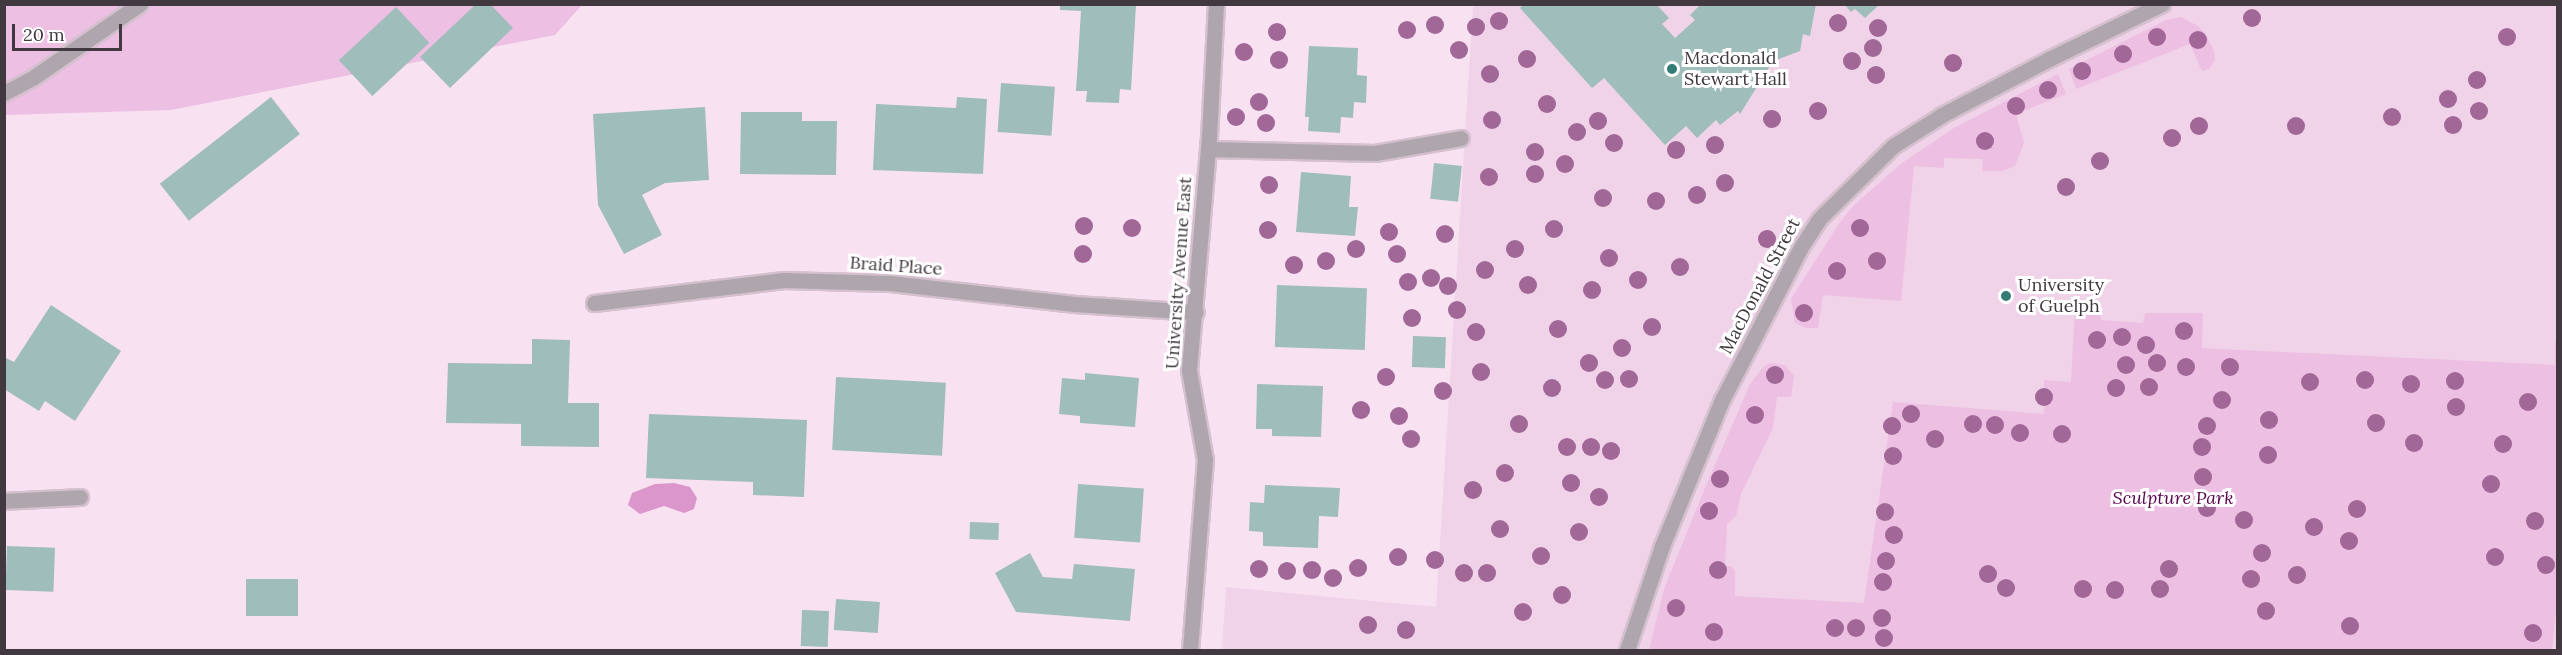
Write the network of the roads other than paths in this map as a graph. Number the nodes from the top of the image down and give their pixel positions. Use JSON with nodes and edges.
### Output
{"nodes":[{"id":1,"x":140,"y":4,"type":"edge"},
{"id":2,"x":1216,"y":4,"type":"edge"},
{"id":3,"x":2162,"y":4,"type":"edge"},
{"id":4,"x":4,"y":93,"type":"edge"},
{"id":5,"x":1461,"y":138,"type":"dead end"},
{"id":6,"x":1208,"y":149,"type":"junction"},
{"id":7,"x":594,"y":303,"type":"dead end"},
{"id":8,"x":1196,"y":312,"type":"junction"},
{"id":9,"x":80,"y":497,"type":"dead end"},
{"id":10,"x":4,"y":501,"type":"edge"},
{"id":11,"x":1190,"y":651,"type":"edge"},
{"id":12,"x":1627,"y":651,"type":"edge"}],
"edges":[{"from":1,"to":4,"type":"street"},
{"from":2,"to":6,"type":"street","name":"University Avenue East"},
{"from":3,"to":12,"type":"street","name":"MacDonald Street"},
{"from":5,"to":6,"type":"street"},
{"from":6,"to":8,"type":"street","name":"University Avenue East"},
{"from":7,"to":8,"type":"street","name":"Braid Place"},
{"from":8,"to":11,"type":"street","name":"University Avenue East"},
{"from":9,"to":10,"type":"street"}]}
